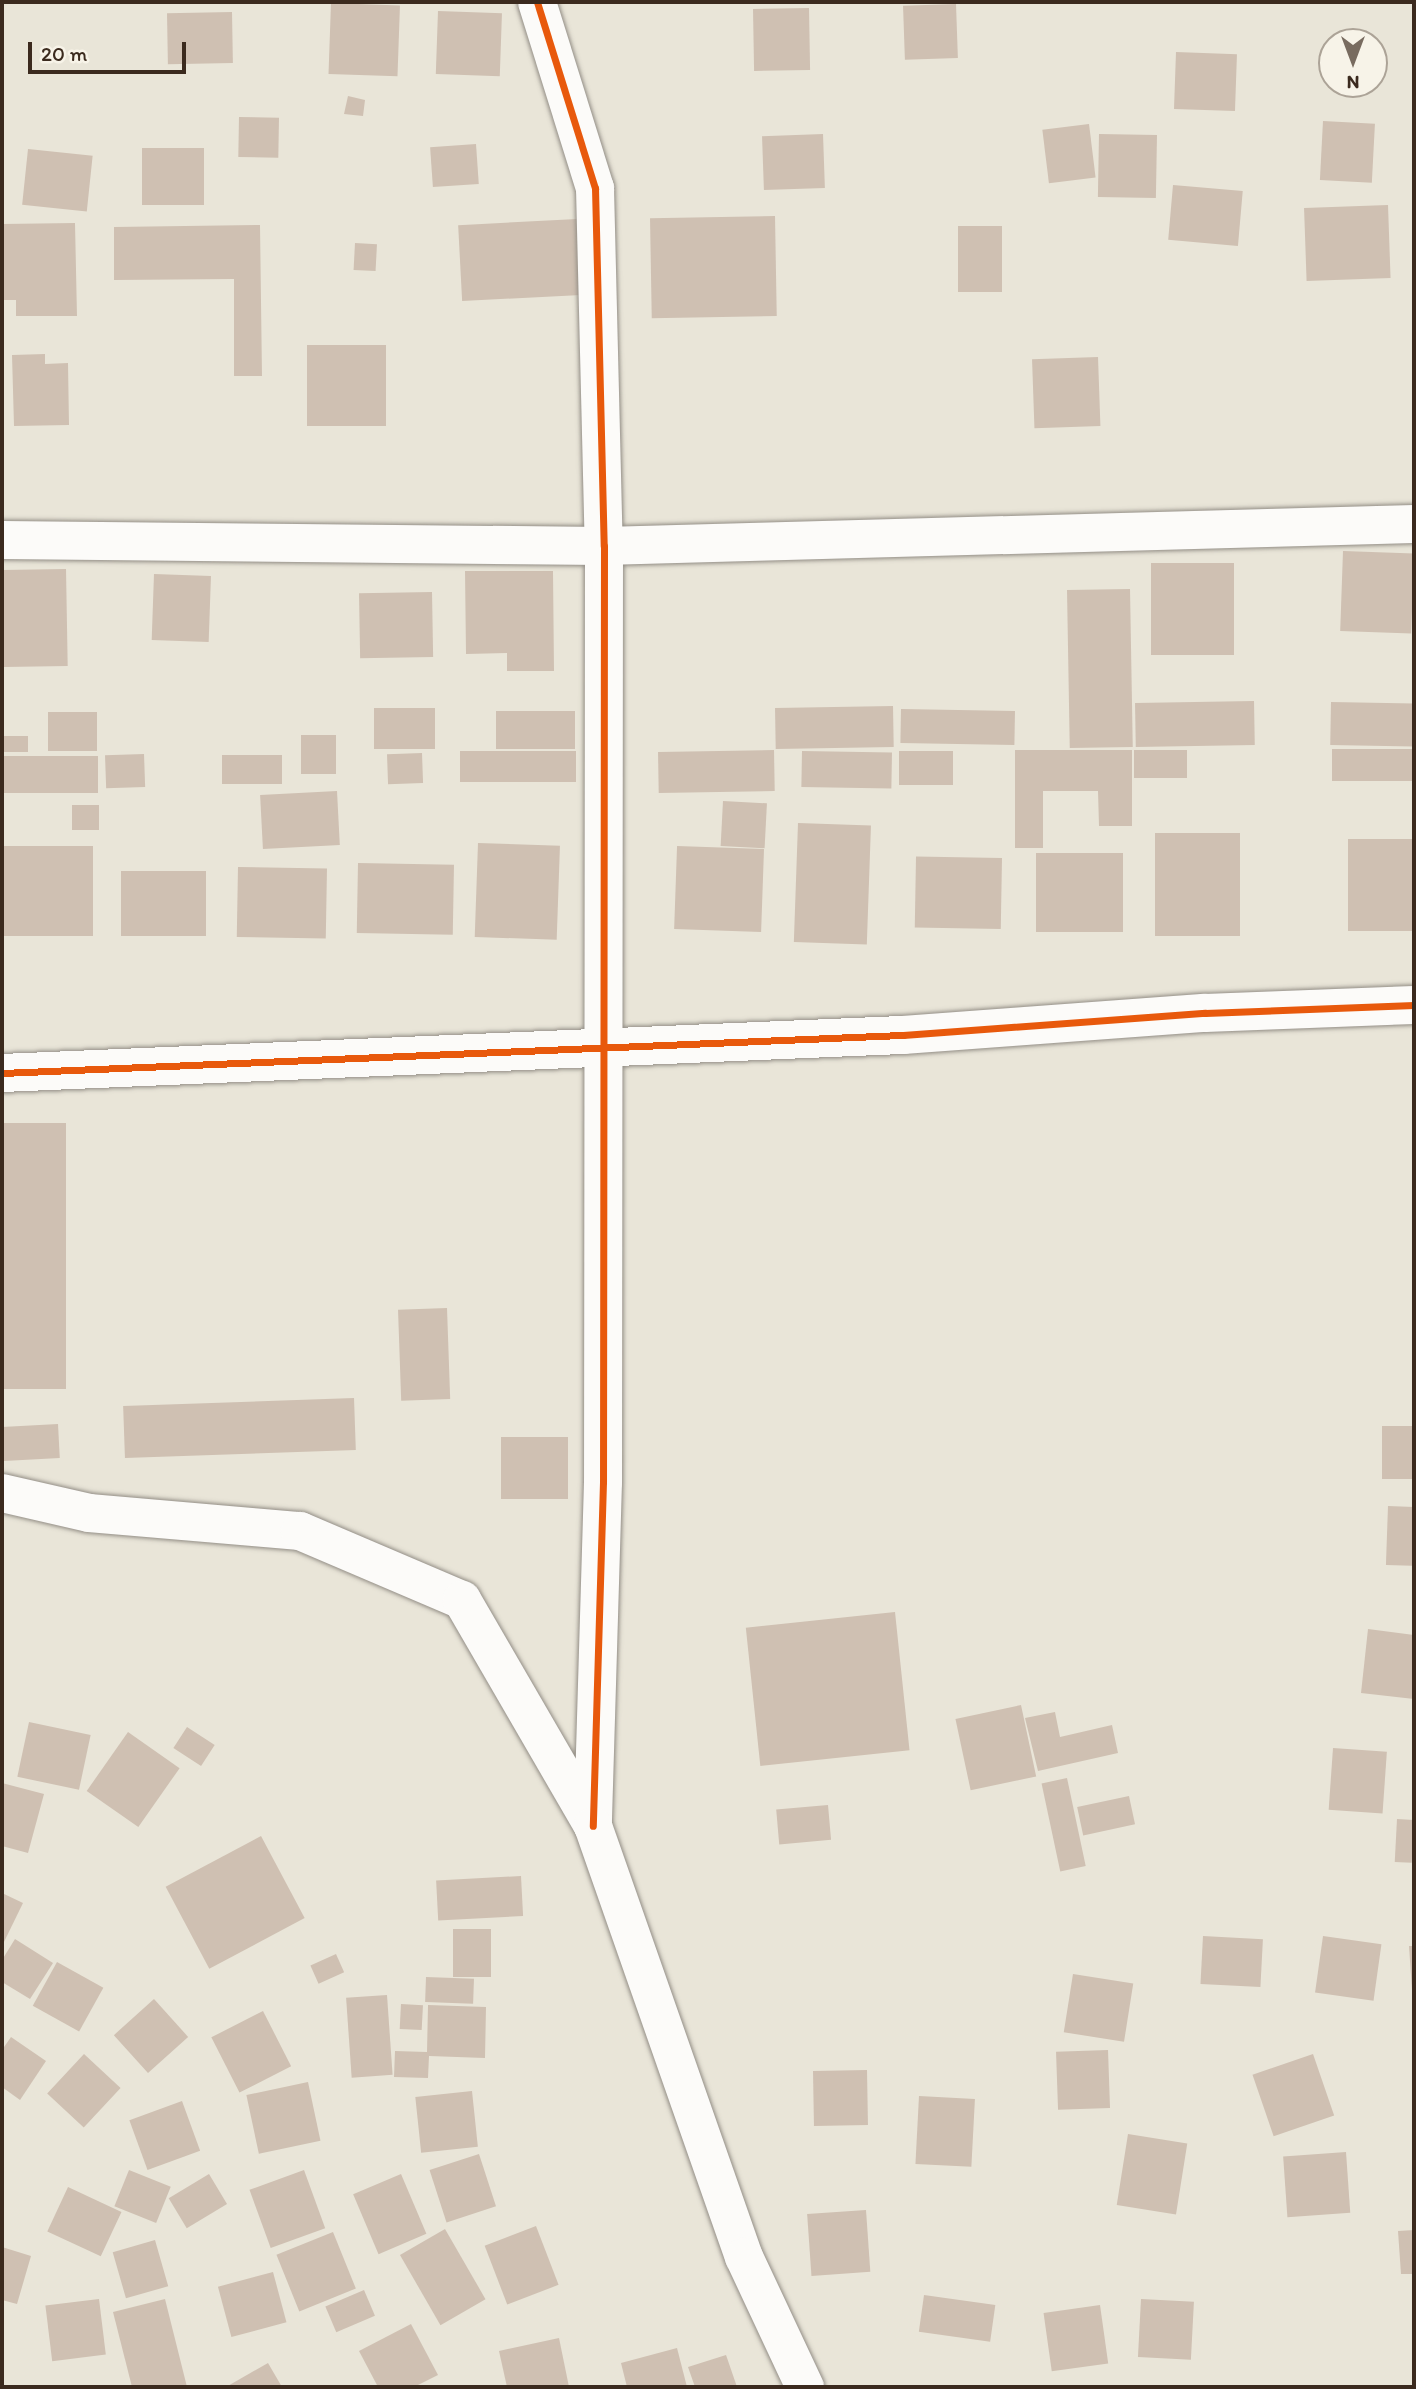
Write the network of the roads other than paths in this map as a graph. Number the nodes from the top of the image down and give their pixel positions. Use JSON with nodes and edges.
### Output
{"nodes":[{"id":1,"x":537,"y":2,"type":"edge"},
{"id":2,"x":1414,"y":524,"type":"edge"},
{"id":3,"x":2,"y":540,"type":"edge"},
{"id":4,"x":604,"y":546,"type":"junction"},
{"id":5,"x":1414,"y":1005,"type":"edge"},
{"id":6,"x":602,"y":1046,"type":"junction"},
{"id":7,"x":2,"y":1073,"type":"edge"},
{"id":8,"x":2,"y":1493,"type":"edge"},
{"id":9,"x":593,"y":1826,"type":"junction"},
{"id":10,"x":805,"y":2387,"type":"edge"}],
"edges":[{"from":1,"to":4,"type":"street"},
{"from":2,"to":4,"type":"street"},
{"from":3,"to":4,"type":"street"},
{"from":4,"to":6,"type":"street"},
{"from":5,"to":6,"type":"street"},
{"from":6,"to":7,"type":"street"},
{"from":6,"to":9,"type":"street"},
{"from":8,"to":9,"type":"street"},
{"from":9,"to":10,"type":"street"}]}
